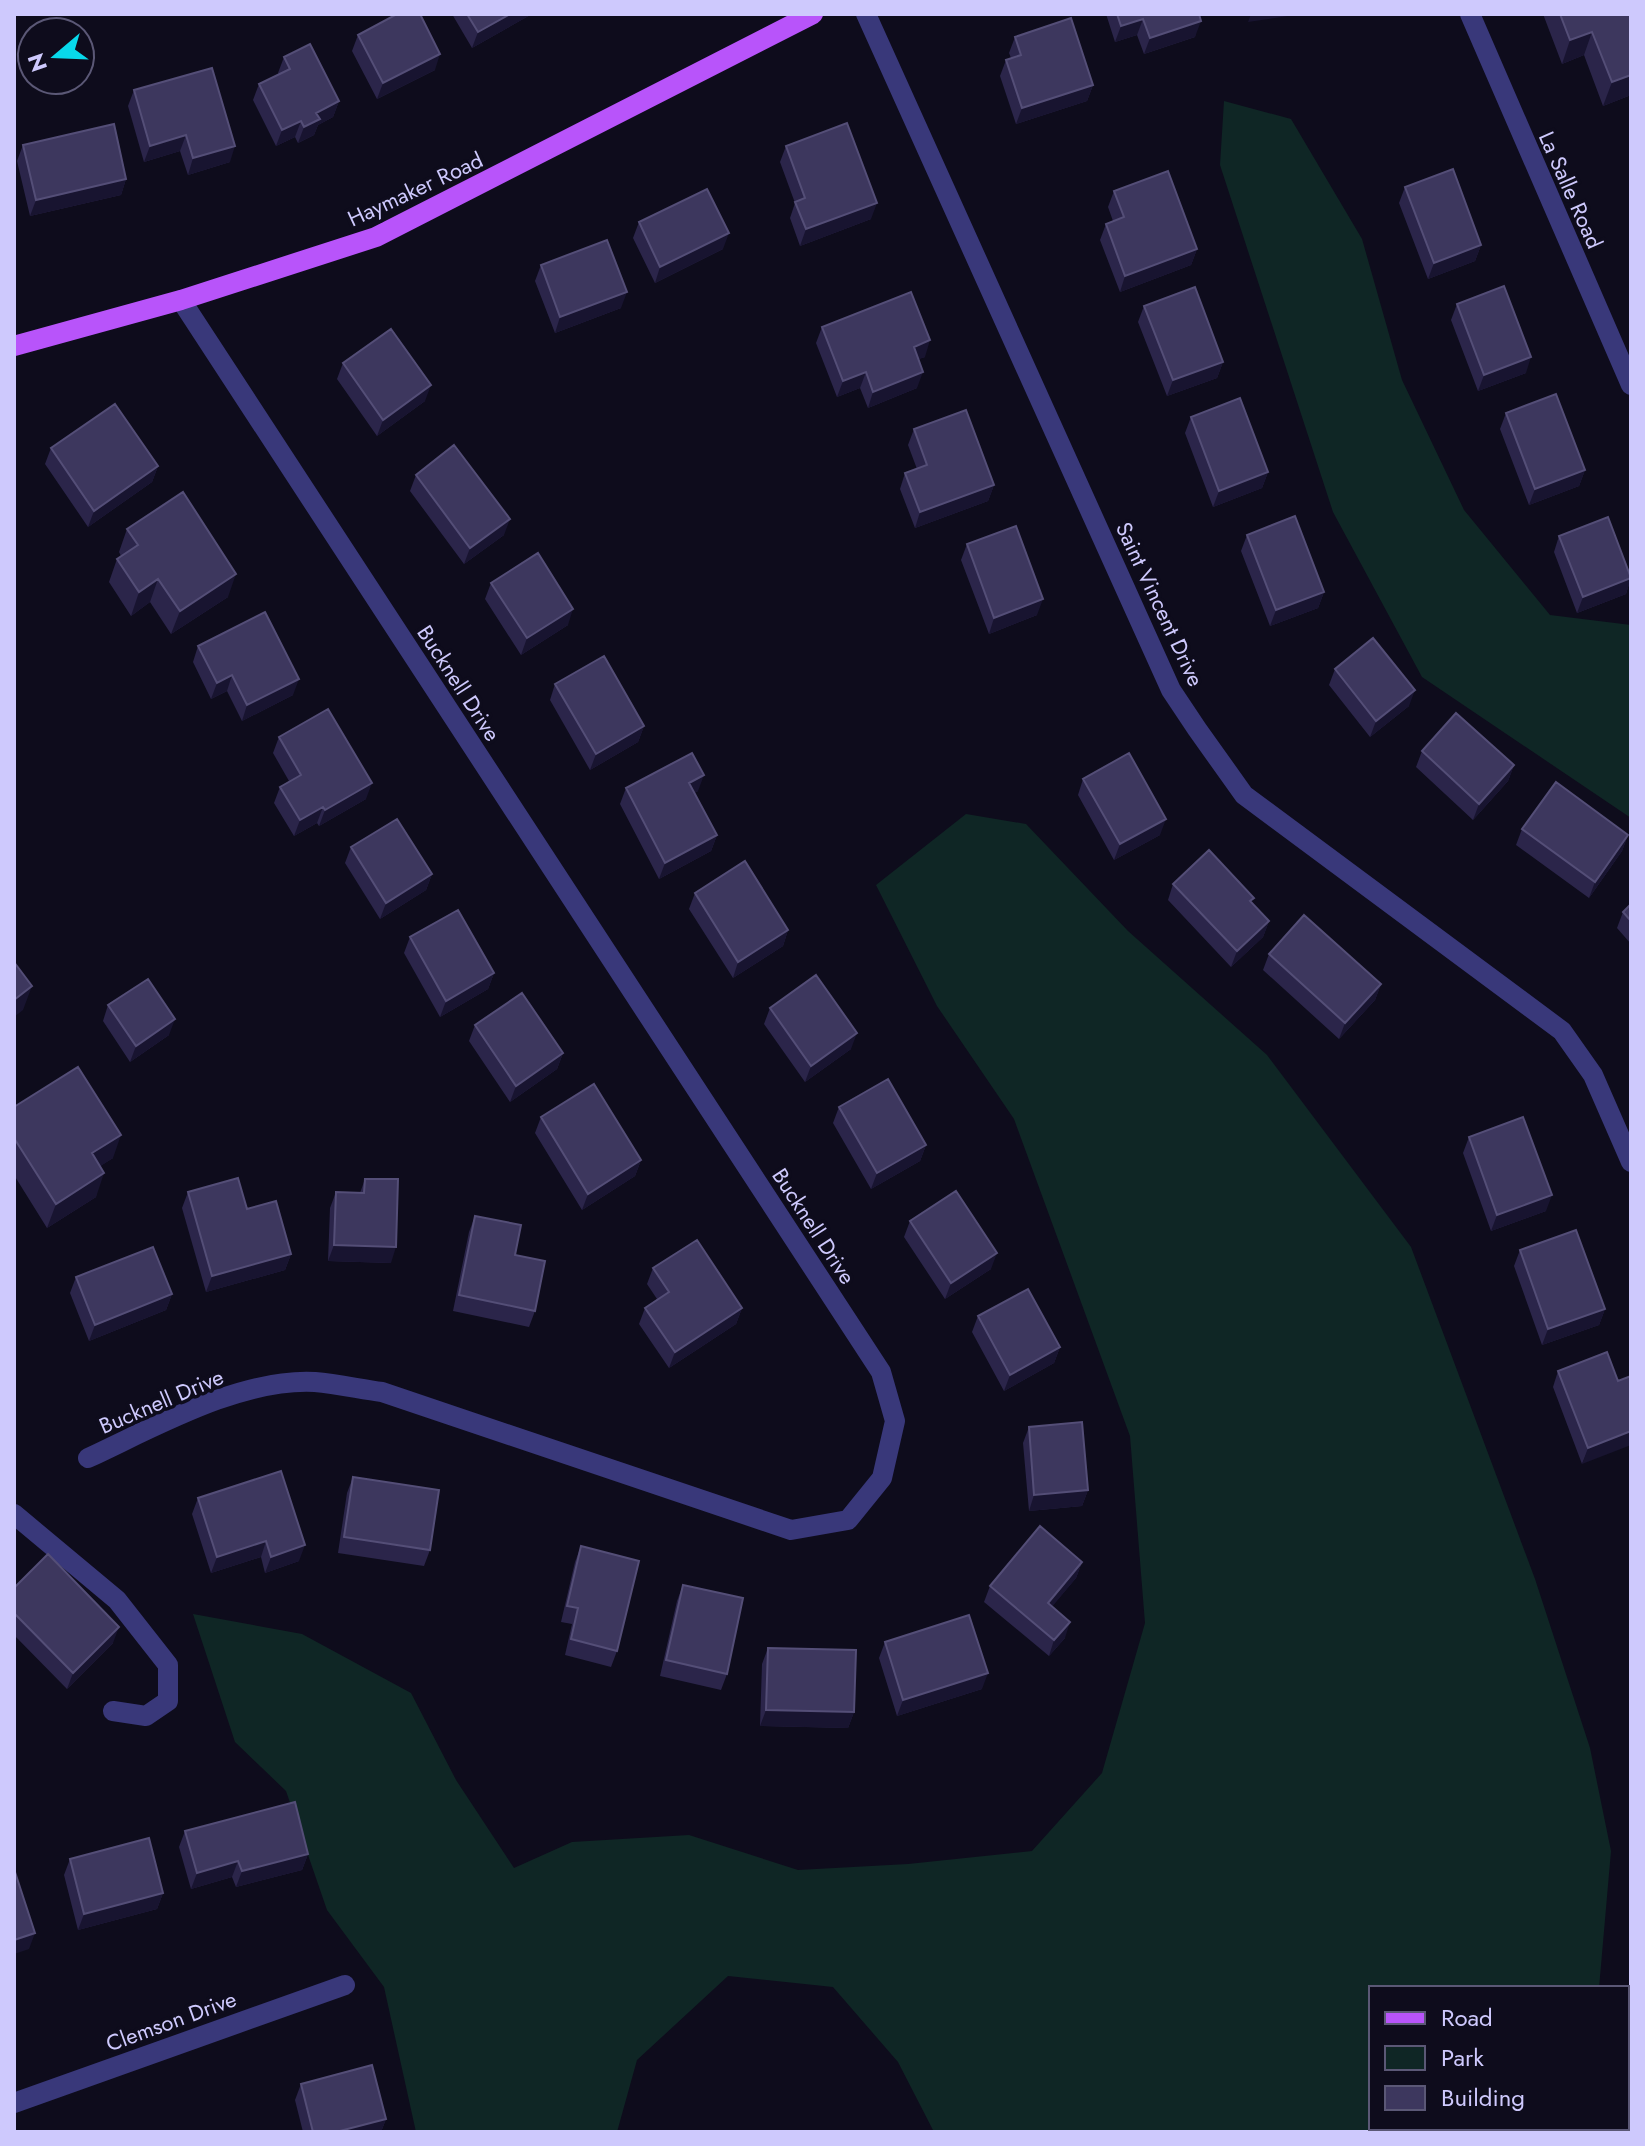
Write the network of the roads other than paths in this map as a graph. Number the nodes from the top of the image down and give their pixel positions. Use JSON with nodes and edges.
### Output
{"nodes":[{"id":1,"x":813,"y":14,"type":"edge"},
{"id":2,"x":866,"y":14,"type":"edge"},
{"id":3,"x":1470,"y":14,"type":"edge"},
{"id":4,"x":181,"y":300,"type":"junction"},
{"id":5,"x":14,"y":346,"type":"edge"},
{"id":6,"x":1631,"y":385,"type":"edge"},
{"id":7,"x":1631,"y":1162,"type":"edge"},
{"id":8,"x":88,"y":1458,"type":"dead end"},
{"id":9,"x":14,"y":1514,"type":"edge"},
{"id":10,"x":113,"y":1711,"type":"dead end"},
{"id":11,"x":345,"y":1985,"type":"dead end"},
{"id":12,"x":14,"y":2103,"type":"edge"}],
"edges":[{"from":1,"to":4,"type":"main road","name":"Haymaker Road"},
{"from":2,"to":7,"type":"street","name":"Saint Vincent Drive"},
{"from":3,"to":6,"type":"street","name":"La Salle Road"},
{"from":4,"to":5,"type":"main road","name":"Haymaker Road"},
{"from":4,"to":8,"type":"street","name":"Bucknell Drive"},
{"from":9,"to":10,"type":"street"},
{"from":11,"to":12,"type":"street","name":"Clemson Drive"}]}
